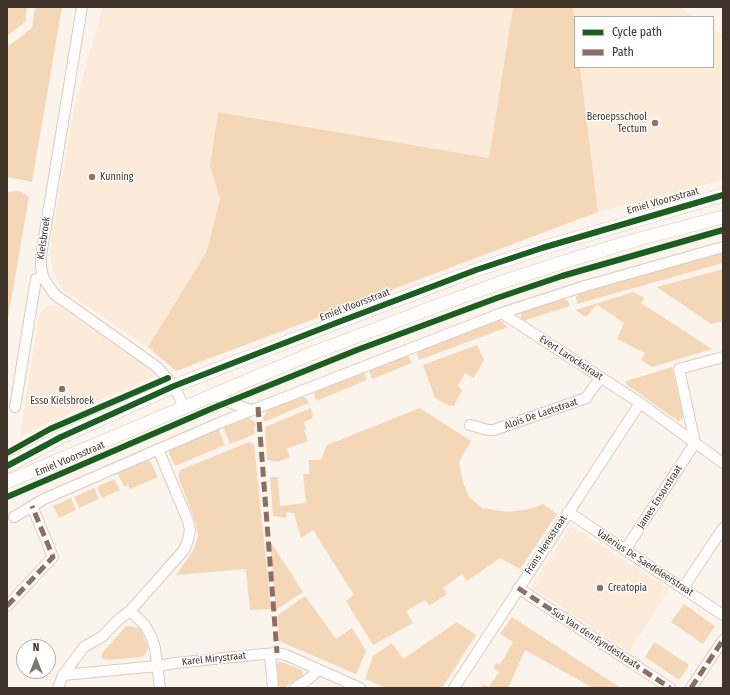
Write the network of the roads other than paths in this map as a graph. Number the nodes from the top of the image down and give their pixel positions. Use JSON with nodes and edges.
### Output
{"nodes":[{"id":1,"x":82,"y":7,"type":"edge"},
{"id":2,"x":723,"y":195,"type":"edge"},
{"id":3,"x":723,"y":217,"type":"edge"},
{"id":4,"x":723,"y":247,"type":"edge"},
{"id":5,"x":43,"y":277,"type":"junction"},
{"id":6,"x":502,"y":313,"type":"junction"},
{"id":7,"x":723,"y":357,"type":"edge"},
{"id":8,"x":601,"y":377,"type":"junction"},
{"id":9,"x":174,"y":386,"type":"junction"},
{"id":10,"x":214,"y":395,"type":"junction"},
{"id":11,"x":640,"y":403,"type":"junction"},
{"id":12,"x":15,"y":407,"type":"dead end"},
{"id":13,"x":184,"y":407,"type":"junction"},
{"id":14,"x":251,"y":410,"type":"junction"},
{"id":15,"x":470,"y":425,"type":"dead end"},
{"id":16,"x":695,"y":443,"type":"junction"},
{"id":17,"x":158,"y":449,"type":"junction"},
{"id":18,"x":723,"y":463,"type":"edge"},
{"id":19,"x":7,"y":466,"type":"edge"},
{"id":20,"x":7,"y":482,"type":"edge"},
{"id":21,"x":32,"y":506,"type":"junction"},
{"id":22,"x":568,"y":512,"type":"junction"},
{"id":23,"x":14,"y":517,"type":"dead end"},
{"id":24,"x":723,"y":528,"type":"edge"},
{"id":25,"x":625,"y":550,"type":"junction"},
{"id":26,"x":518,"y":588,"type":"junction"},
{"id":27,"x":683,"y":588,"type":"junction"},
{"id":28,"x":7,"y":606,"type":"edge"},
{"id":29,"x":130,"y":611,"type":"junction"},
{"id":30,"x":723,"y":615,"type":"edge"},
{"id":31,"x":723,"y":640,"type":"edge"},
{"id":32,"x":270,"y":654,"type":"junction"},
{"id":33,"x":158,"y":666,"type":"junction"},
{"id":34,"x":319,"y":670,"type":"junction"},
{"id":35,"x":63,"y":675,"type":"junction"},
{"id":36,"x":58,"y":688,"type":"edge"},
{"id":37,"x":160,"y":688,"type":"edge"},
{"id":38,"x":273,"y":688,"type":"edge"},
{"id":39,"x":295,"y":688,"type":"edge"},
{"id":40,"x":360,"y":688,"type":"edge"},
{"id":41,"x":454,"y":688,"type":"edge"},
{"id":42,"x":670,"y":688,"type":"edge"},
{"id":43,"x":691,"y":688,"type":"edge"}],
"edges":[{"from":1,"to":5,"type":"street","name":"Kielsbroek"},
{"from":2,"to":9,"type":"street","name":"Emiel Vloorsstraat"},
{"from":3,"to":10,"type":"street","name":"Emiel Vloorsstraat"},
{"from":4,"to":6,"type":"street"},
{"from":5,"to":9,"type":"street","name":"Kielsbroek"},
{"from":5,"to":12,"type":"street"},
{"from":6,"to":8,"type":"street","name":"Evert Larockstraat"},
{"from":6,"to":14,"type":"street"},
{"from":7,"to":16,"type":"street"},
{"from":8,"to":11,"type":"street","name":"Evert Larockstraat"},
{"from":8,"to":15,"type":"street","name":"Aloïs De Laetstraat"},
{"from":9,"to":13,"type":"street","name":"Kielsbroek"},
{"from":9,"to":19,"type":"street","name":"Emiel Vloorsstraat"},
{"from":10,"to":13,"type":"street","name":"Emiel Vloorsstraat"},
{"from":10,"to":14,"type":"street"},
{"from":11,"to":16,"type":"street","name":"Evert Larockstraat"},
{"from":11,"to":22,"type":"street","name":"Frans Hensstraat"},
{"from":13,"to":20,"type":"street","name":"Emiel Vloorsstraat"},
{"from":14,"to":17,"type":"street"},
{"from":16,"to":18,"type":"street","name":"Evert Larockstraat"},
{"from":16,"to":25,"type":"street","name":"James Ensorstraat"},
{"from":17,"to":21,"type":"street"},
{"from":17,"to":29,"type":"street"},
{"from":21,"to":23,"type":"street"},
{"from":21,"to":28,"type":"street"},
{"from":22,"to":25,"type":"street","name":"Valerius De Saedeleerstraat"},
{"from":22,"to":26,"type":"street","name":"Frans Hensstraat"},
{"from":24,"to":27,"type":"street"},
{"from":25,"to":27,"type":"street","name":"Valerius De Saedeleerstraat"},
{"from":26,"to":41,"type":"street","name":"Frans Hensstraat"},
{"from":26,"to":42,"type":"street","name":"Sus Van den Eyndestraat"},
{"from":27,"to":30,"type":"street","name":"Valerius De Saedeleerstraat"},
{"from":29,"to":33,"type":"street"},
{"from":29,"to":35,"type":"street"},
{"from":31,"to":43,"type":"street"},
{"from":32,"to":33,"type":"street","name":"Karel Mirystraat"},
{"from":32,"to":34,"type":"street","name":"Karel Mirystraat"},
{"from":32,"to":38,"type":"street"},
{"from":33,"to":35,"type":"street","name":"Karel Mirystraat"},
{"from":33,"to":37,"type":"street"},
{"from":34,"to":39,"type":"street"},
{"from":34,"to":40,"type":"street","name":"Karel Mirystraat"},
{"from":35,"to":36,"type":"street"}]}
